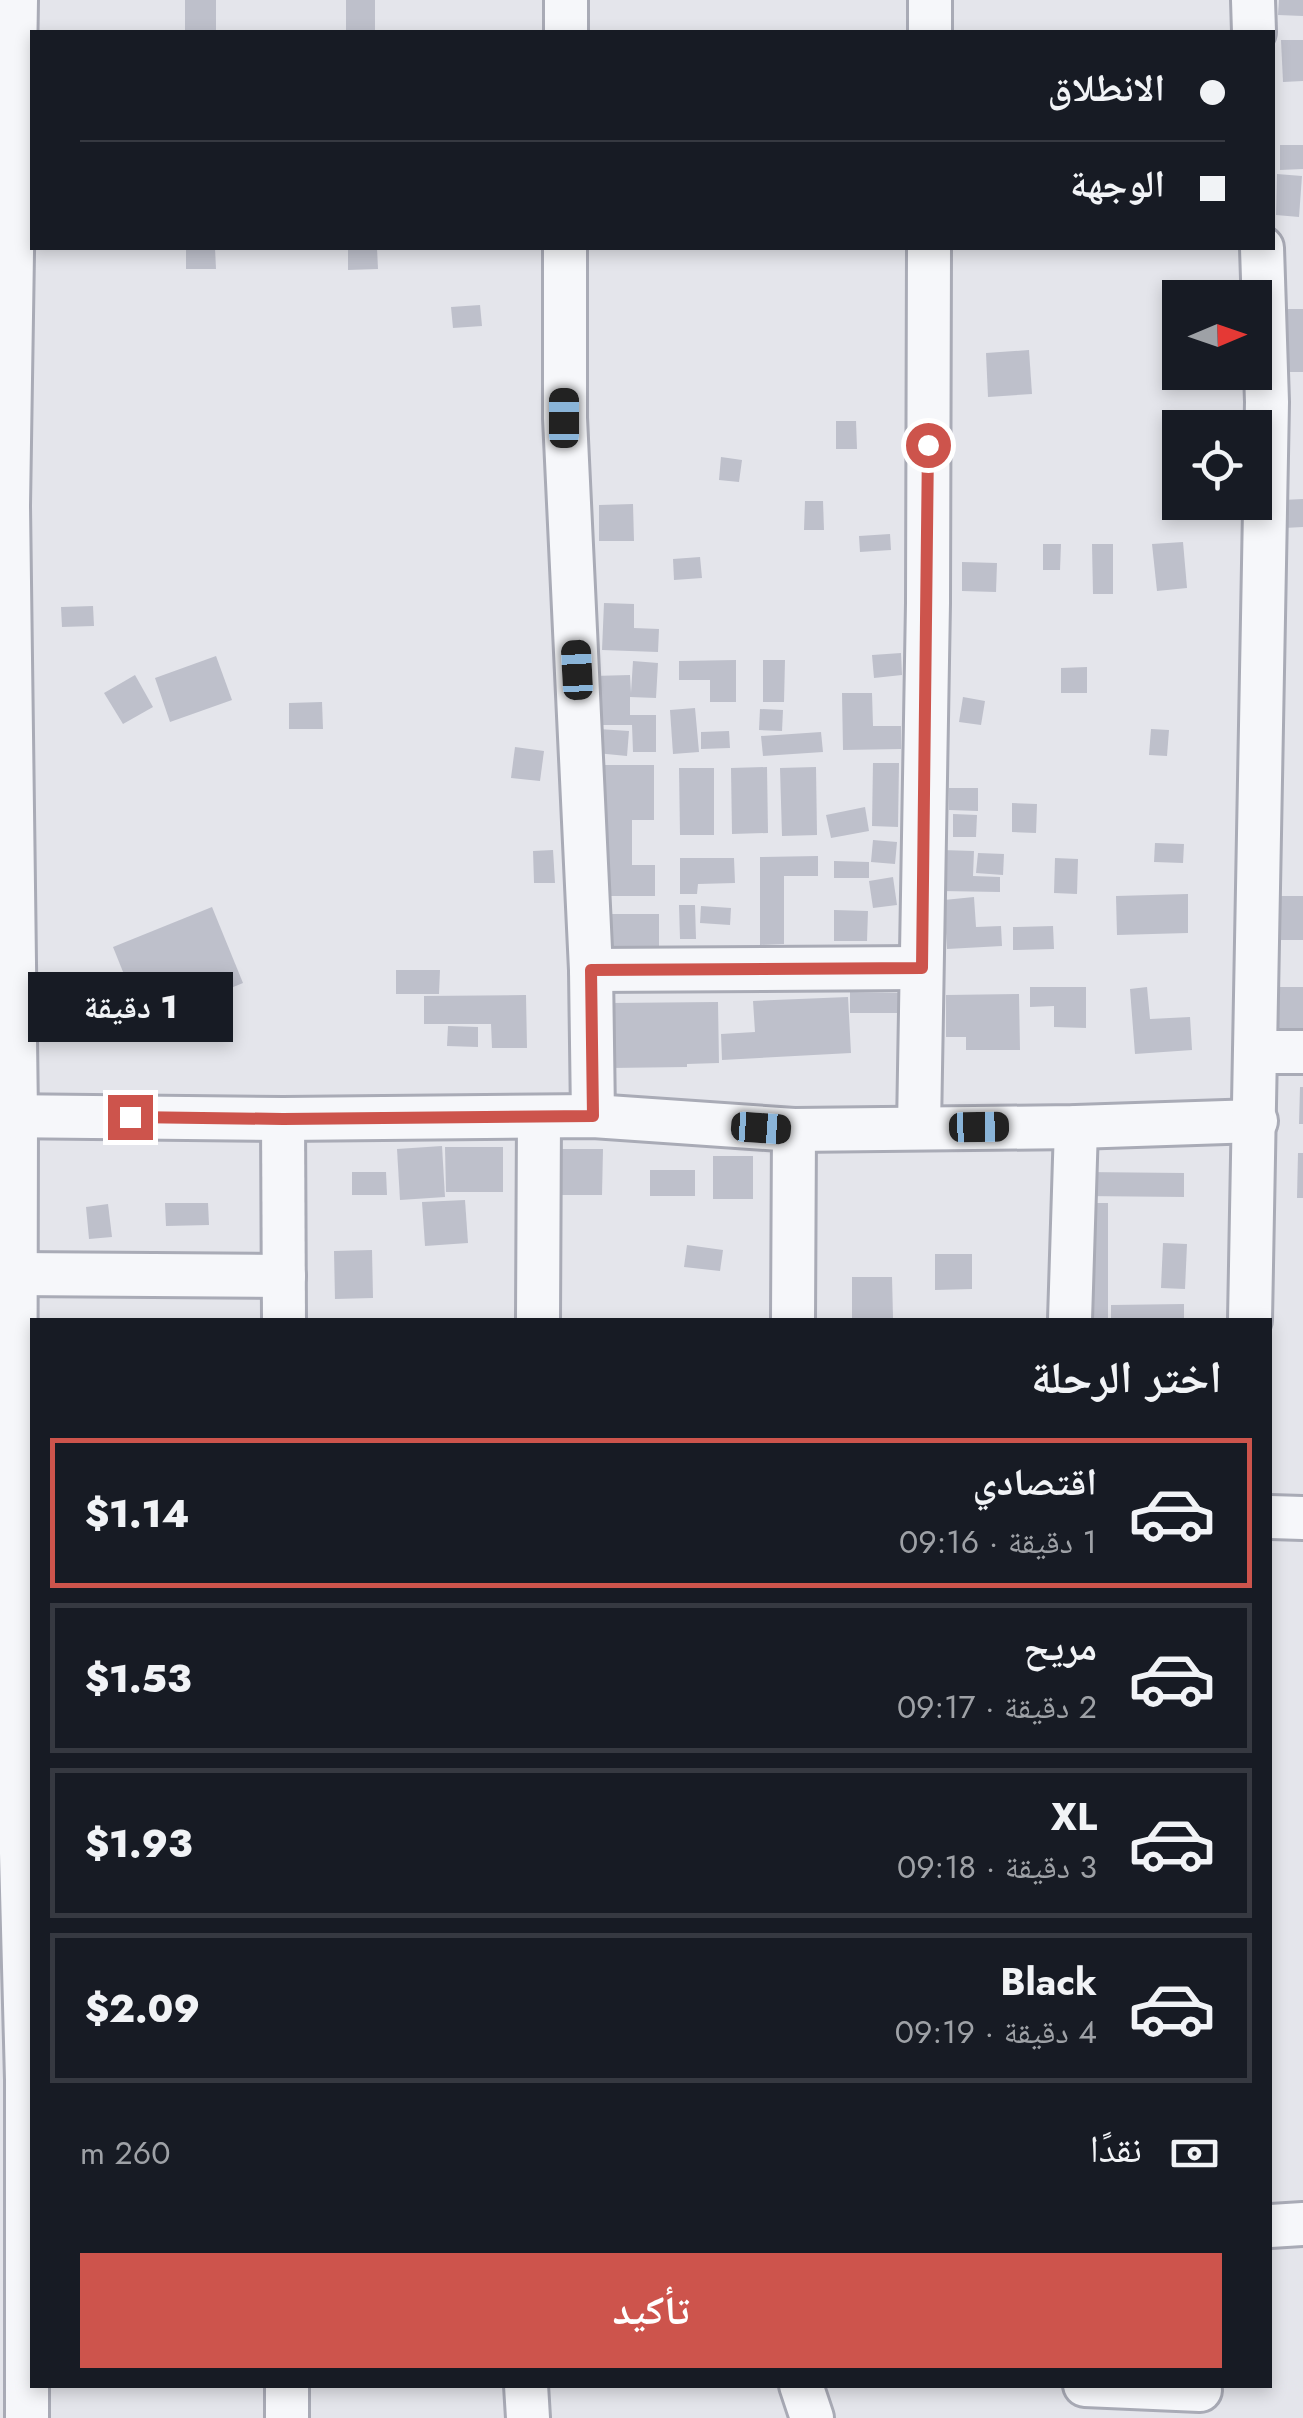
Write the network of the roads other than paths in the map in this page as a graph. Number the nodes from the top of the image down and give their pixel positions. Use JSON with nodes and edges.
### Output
{"nodes":[{"id":1,"x":16,"y":0,"type":"edge"},
{"id":2,"x":566,"y":0,"type":"edge"},
{"id":3,"x":930,"y":0,"type":"edge"},
{"id":4,"x":1253,"y":0,"type":"edge"},
{"id":5,"x":566,"y":30,"type":"edge"},
{"id":6,"x":930,"y":30,"type":"edge"},
{"id":7,"x":1254,"y":30,"type":"edge"},
{"id":8,"x":565,"y":250,"type":"edge"},
{"id":9,"x":929,"y":250,"type":"edge"},
{"id":10,"x":1262,"y":250,"type":"edge"},
{"id":11,"x":1285,"y":402,"type":"edge"},
{"id":12,"x":922,"y":968,"type":"junction"},
{"id":13,"x":591,"y":970,"type":"junction"},
{"id":14,"x":1255,"y":1052,"type":"junction"},
{"id":15,"x":1303,"y":1052,"type":"edge"},
{"id":16,"x":8,"y":1116,"type":"edge"},
{"id":17,"x":593,"y":1116,"type":"junction"},
{"id":18,"x":539,"y":1117,"type":"junction"},
{"id":19,"x":283,"y":1119,"type":"junction"},
{"id":20,"x":1256,"y":1122,"type":"junction"},
{"id":21,"x":1076,"y":1126,"type":"junction"},
{"id":22,"x":919,"y":1128,"type":"junction"},
{"id":23,"x":794,"y":1130,"type":"junction"},
{"id":24,"x":15,"y":1274,"type":"junction"},
{"id":25,"x":284,"y":1276,"type":"junction"},
{"id":26,"x":284,"y":1318,"type":"edge"},
{"id":27,"x":538,"y":1318,"type":"edge"},
{"id":28,"x":793,"y":1318,"type":"edge"},
{"id":29,"x":1070,"y":1318,"type":"edge"},
{"id":30,"x":1250,"y":1318,"type":"edge"},
{"id":31,"x":1272,"y":1517,"type":"edge"},
{"id":32,"x":1303,"y":1518,"type":"edge"},
{"id":33,"x":8,"y":1626,"type":"edge"},
{"id":34,"x":28,"y":1871,"type":"edge"},
{"id":35,"x":1303,"y":2224,"type":"edge"},
{"id":36,"x":1272,"y":2226,"type":"edge"},
{"id":37,"x":287,"y":2388,"type":"edge"},
{"id":38,"x":526,"y":2388,"type":"edge"},
{"id":39,"x":801,"y":2388,"type":"edge"},
{"id":40,"x":1112,"y":2388,"type":"edge"},
{"id":41,"x":18,"y":2394,"type":"edge"},
{"id":42,"x":1200,"y":2398,"type":"edge"},
{"id":43,"x":287,"y":2418,"type":"edge"},
{"id":44,"x":528,"y":2418,"type":"edge"},
{"id":45,"x":812,"y":2418,"type":"edge"}],
"edges":[{"from":1,"to":16,"type":"street"},
{"from":2,"to":5,"type":"street"},
{"from":3,"to":6,"type":"street"},
{"from":4,"to":7,"type":"street"},
{"from":8,"to":13,"type":"street"},
{"from":9,"to":12,"type":"street"},
{"from":10,"to":11,"type":"street"},
{"from":11,"to":14,"type":"street"},
{"from":12,"to":13,"type":"street"},
{"from":12,"to":22,"type":"street"},
{"from":13,"to":17,"type":"street"},
{"from":14,"to":15,"type":"street"},
{"from":14,"to":20,"type":"street"},
{"from":16,"to":19,"type":"street"},
{"from":16,"to":24,"type":"street"},
{"from":17,"to":18,"type":"street"},
{"from":17,"to":23,"type":"street"},
{"from":18,"to":19,"type":"street"},
{"from":18,"to":27,"type":"street"},
{"from":19,"to":25,"type":"street"},
{"from":20,"to":21,"type":"street"},
{"from":20,"to":30,"type":"street"},
{"from":21,"to":22,"type":"street"},
{"from":21,"to":29,"type":"street"},
{"from":22,"to":23,"type":"street"},
{"from":23,"to":28,"type":"street"},
{"from":24,"to":25,"type":"street"},
{"from":24,"to":33,"type":"street"},
{"from":25,"to":26,"type":"street"},
{"from":31,"to":32,"type":"street"},
{"from":33,"to":34,"type":"street"},
{"from":34,"to":41,"type":"street"},
{"from":35,"to":36,"type":"street"},
{"from":37,"to":43,"type":"street"},
{"from":38,"to":44,"type":"street"},
{"from":39,"to":45,"type":"street"},
{"from":40,"to":42,"type":"street"}]}
